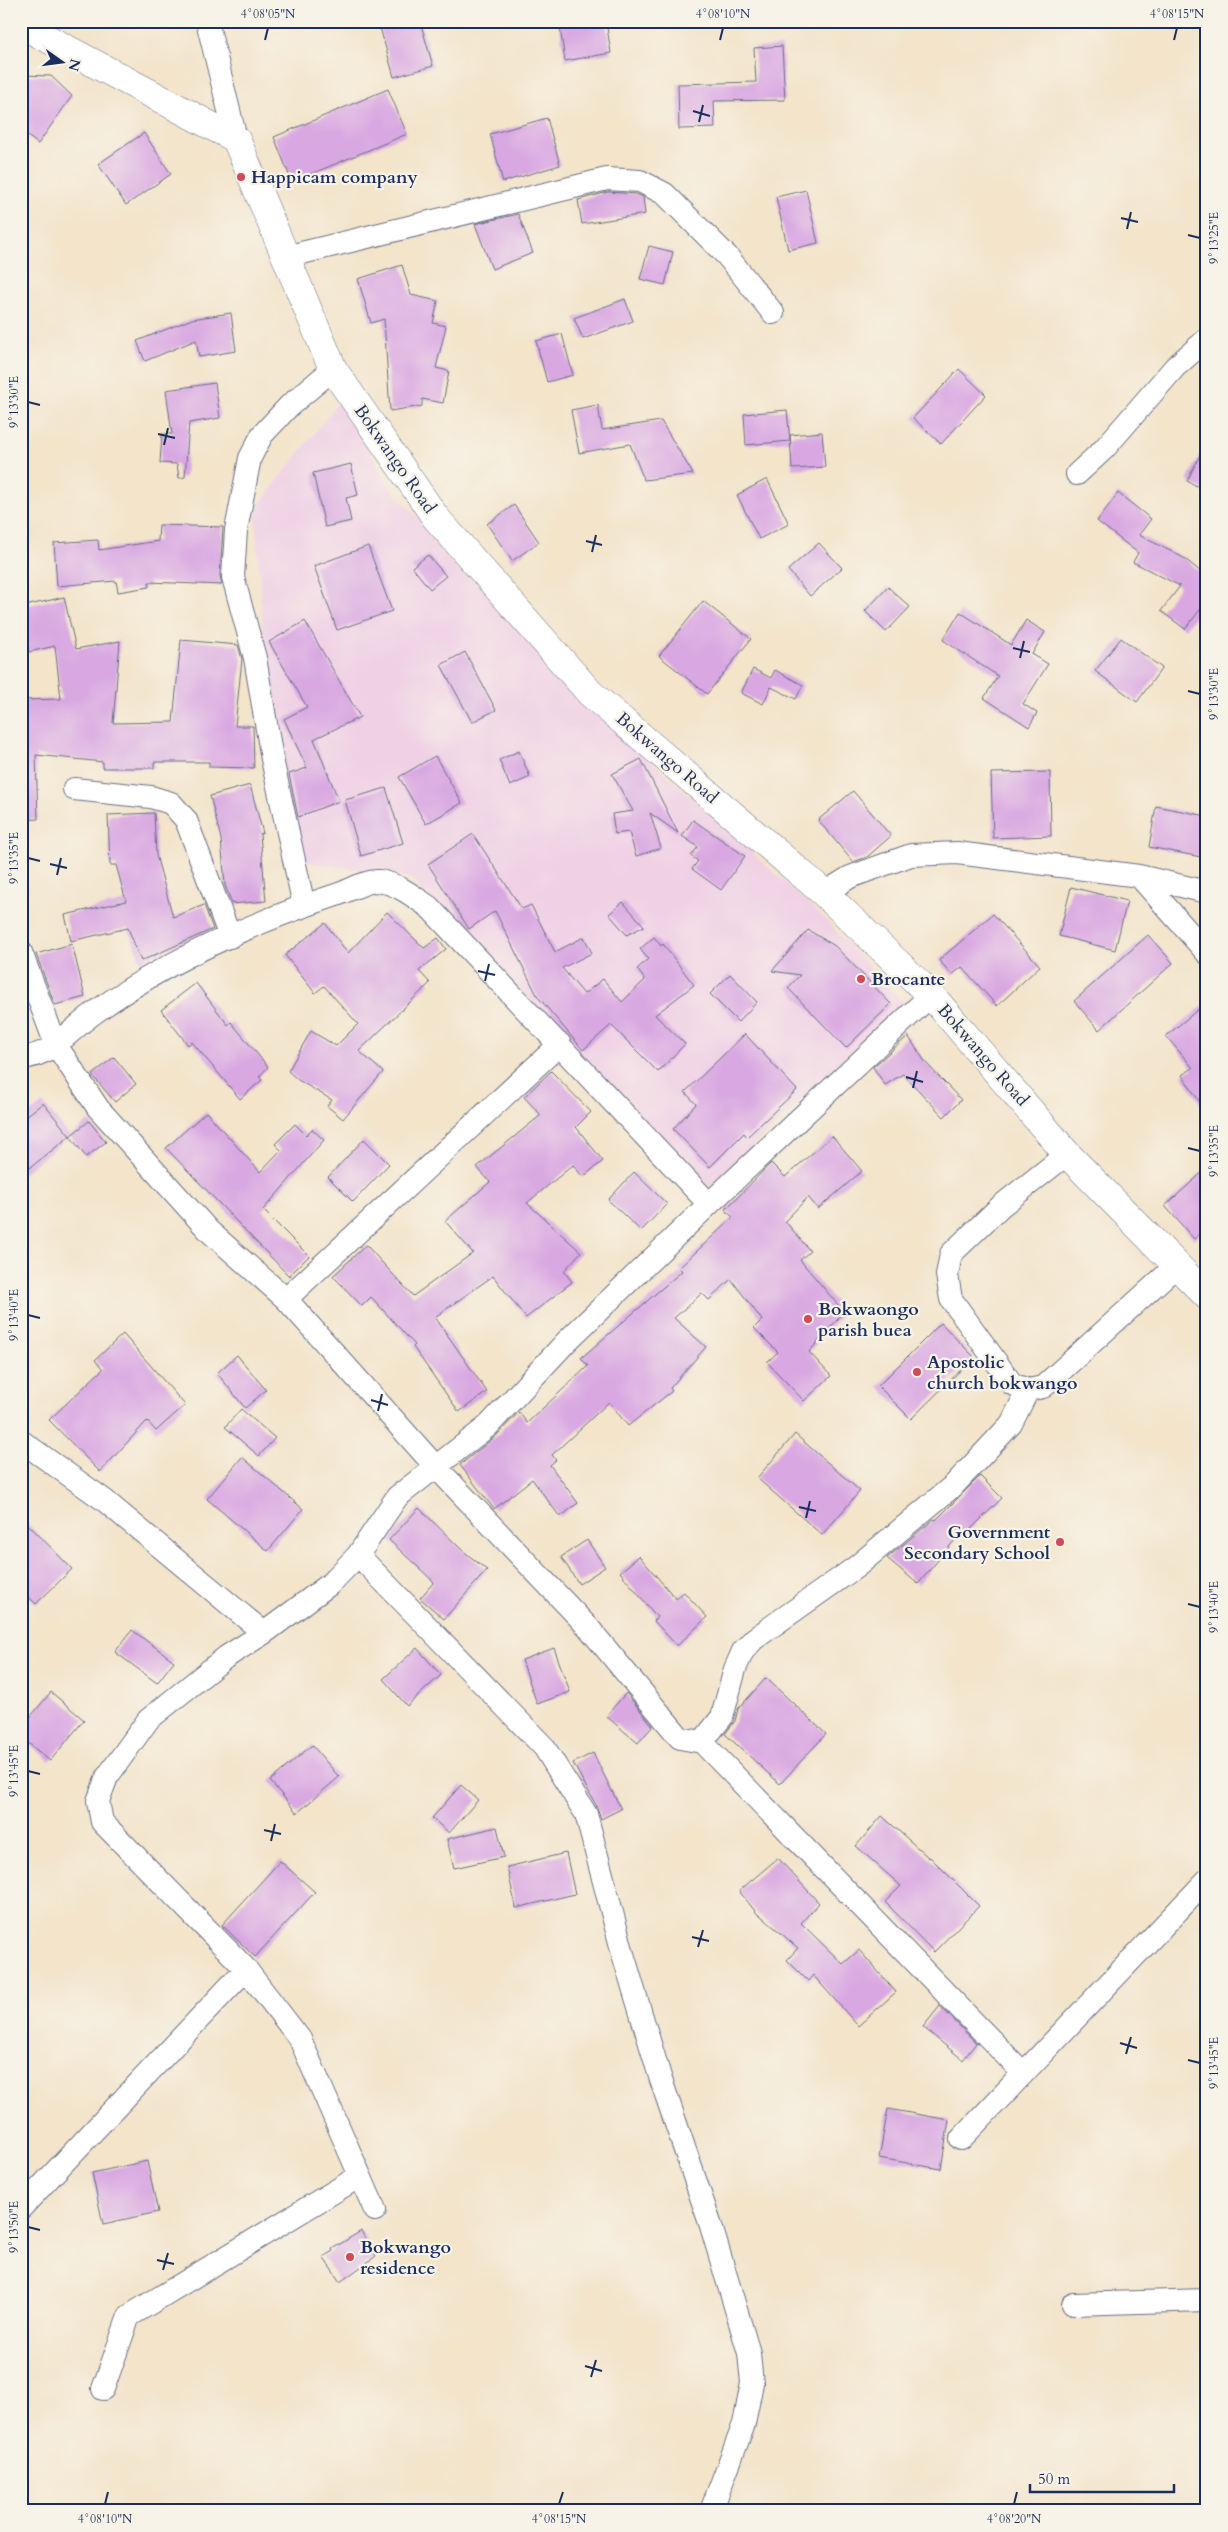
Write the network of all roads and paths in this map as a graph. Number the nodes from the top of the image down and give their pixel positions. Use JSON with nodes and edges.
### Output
{"nodes":[{"id":1,"x":24,"y":21,"type":"edge"},
{"id":2,"x":207,"y":21,"type":"edge"},
{"id":3,"x":236,"y":139,"type":"junction"},
{"id":4,"x":286,"y":256,"type":"junction"},
{"id":5,"x":773,"y":313,"type":"dead end"},
{"id":6,"x":1207,"y":339,"type":"edge"},
{"id":7,"x":333,"y":369,"type":"junction"},
{"id":8,"x":1077,"y":474,"type":"dead end"},
{"id":9,"x":74,"y":789,"type":"dead end"},
{"id":10,"x":1139,"y":876,"type":"junction"},
{"id":11,"x":1207,"y":892,"type":"edge"},
{"id":12,"x":824,"y":893,"type":"junction"},
{"id":13,"x":304,"y":906,"type":"junction"},
{"id":14,"x":230,"y":937,"type":"junction"},
{"id":15,"x":21,"y":952,"type":"edge"},
{"id":16,"x":1207,"y":954,"type":"edge"},
{"id":17,"x":931,"y":995,"type":"junction"},
{"id":18,"x":560,"y":1044,"type":"junction"},
{"id":19,"x":56,"y":1045,"type":"junction"},
{"id":20,"x":21,"y":1058,"type":"edge"},
{"id":21,"x":1067,"y":1154,"type":"junction"},
{"id":22,"x":709,"y":1204,"type":"junction"},
{"id":23,"x":1176,"y":1266,"type":"junction"},
{"id":24,"x":1207,"y":1296,"type":"edge"},
{"id":25,"x":286,"y":1299,"type":"junction"},
{"id":26,"x":1028,"y":1390,"type":"junction"},
{"id":27,"x":21,"y":1441,"type":"edge"},
{"id":28,"x":434,"y":1466,"type":"junction"},
{"id":29,"x":358,"y":1555,"type":"junction"},
{"id":30,"x":264,"y":1634,"type":"junction"},
{"id":31,"x":702,"y":1742,"type":"junction"},
{"id":32,"x":1207,"y":1880,"type":"edge"},
{"id":33,"x":246,"y":1969,"type":"junction"},
{"id":34,"x":1023,"y":2073,"type":"junction"},
{"id":35,"x":961,"y":2139,"type":"dead end"},
{"id":36,"x":360,"y":2176,"type":"junction"},
{"id":37,"x":21,"y":2208,"type":"edge"},
{"id":38,"x":375,"y":2210,"type":"dead end"},
{"id":39,"x":1207,"y":2300,"type":"edge"},
{"id":40,"x":1072,"y":2304,"type":"dead end"},
{"id":41,"x":103,"y":2389,"type":"dead end"},
{"id":42,"x":711,"y":2511,"type":"edge"}],
"edges":[{"from":1,"to":3,"type":"street"},
{"from":2,"to":3,"type":"street"},
{"from":3,"to":4,"type":"street","name":"Bokwango Road"},
{"from":4,"to":5,"type":"street"},
{"from":4,"to":7,"type":"street","name":"Bokwango Road"},
{"from":6,"to":8,"type":"street"},
{"from":7,"to":12,"type":"street","name":"Bokwango Road"},
{"from":7,"to":13,"type":"street"},
{"from":9,"to":14,"type":"street"},
{"from":10,"to":11,"type":"street"},
{"from":10,"to":12,"type":"street"},
{"from":10,"to":16,"type":"street"},
{"from":12,"to":17,"type":"street","name":"Bokwango Road"},
{"from":13,"to":14,"type":"street"},
{"from":13,"to":18,"type":"street"},
{"from":14,"to":19,"type":"street"},
{"from":15,"to":19,"type":"street"},
{"from":17,"to":21,"type":"street","name":"Bokwango Road"},
{"from":17,"to":22,"type":"street"},
{"from":18,"to":22,"type":"street"},
{"from":18,"to":25,"type":"street"},
{"from":19,"to":20,"type":"street"},
{"from":19,"to":25,"type":"street"},
{"from":21,"to":23,"type":"street","name":"Bokwango Road"},
{"from":21,"to":26,"type":"street"},
{"from":22,"to":28,"type":"street"},
{"from":23,"to":24,"type":"street","name":"Bokwango Road"},
{"from":23,"to":26,"type":"street"},
{"from":25,"to":28,"type":"street"},
{"from":26,"to":31,"type":"street"},
{"from":27,"to":30,"type":"street"},
{"from":28,"to":29,"type":"street"},
{"from":28,"to":31,"type":"street"},
{"from":29,"to":30,"type":"street"},
{"from":29,"to":42,"type":"street"},
{"from":30,"to":33,"type":"street"},
{"from":31,"to":34,"type":"street"},
{"from":32,"to":34,"type":"street"},
{"from":33,"to":36,"type":"street"},
{"from":33,"to":37,"type":"street"},
{"from":34,"to":35,"type":"street"},
{"from":36,"to":38,"type":"street"},
{"from":36,"to":41,"type":"street"},
{"from":39,"to":40,"type":"street"}]}
